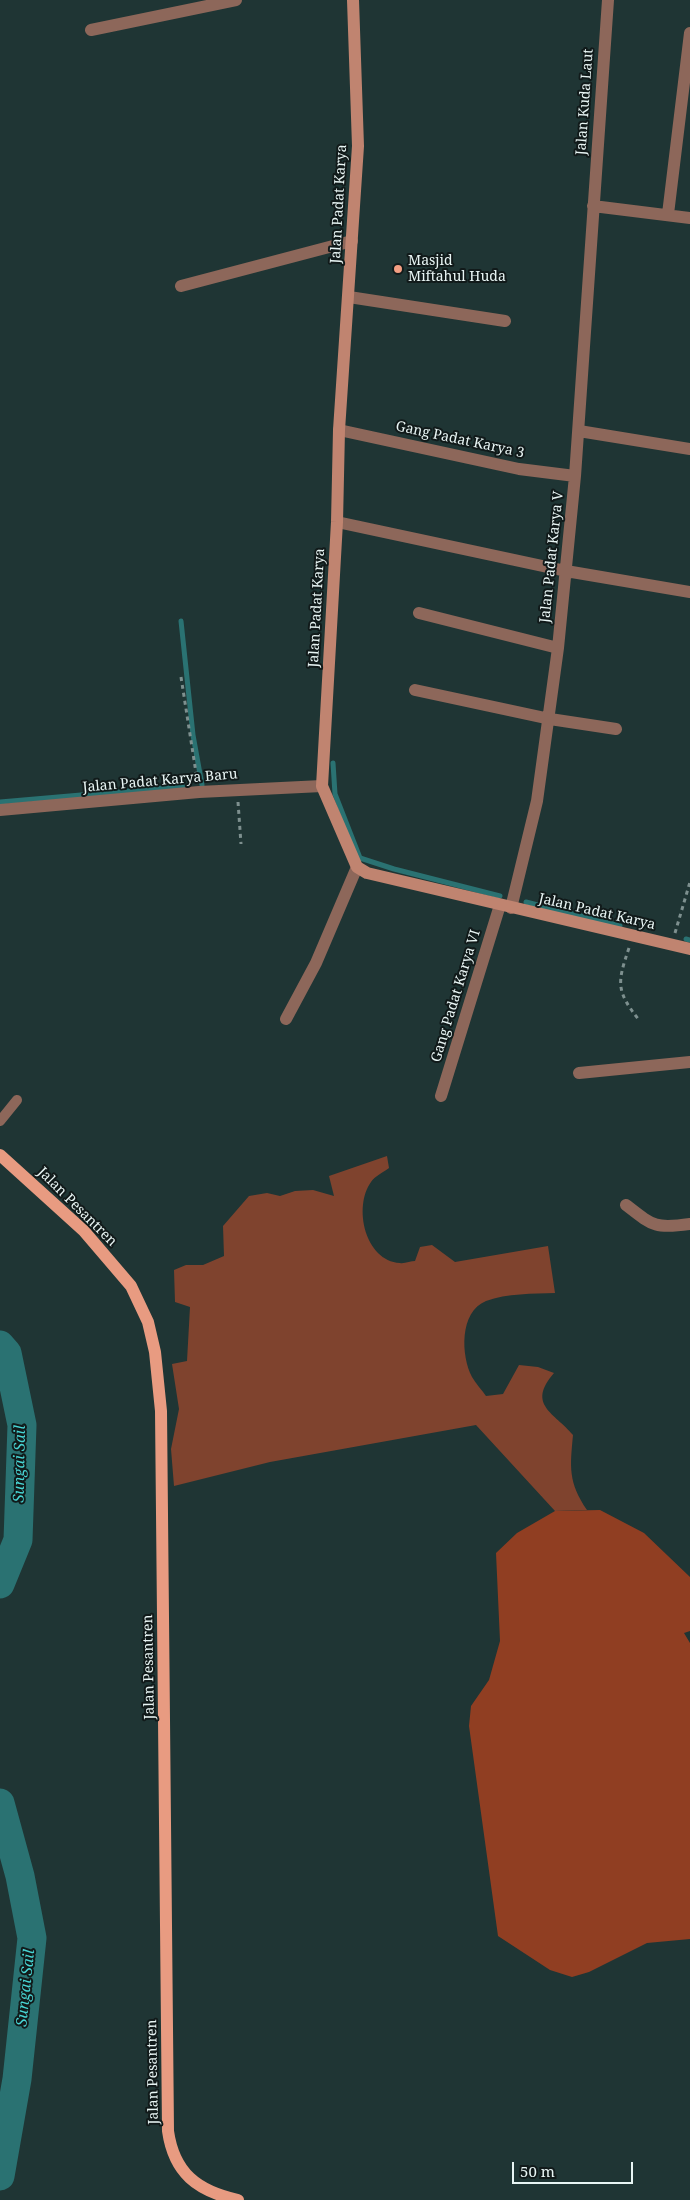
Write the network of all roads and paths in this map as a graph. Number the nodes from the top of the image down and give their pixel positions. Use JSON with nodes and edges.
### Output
{"nodes":[{"id":1,"x":236,"y":0,"type":"edge"},
{"id":2,"x":353,"y":0,"type":"edge"},
{"id":3,"x":608,"y":0,"type":"edge"},
{"id":4,"x":91,"y":30,"type":"dead end"},
{"id":5,"x":690,"y":33,"type":"edge"},
{"id":6,"x":593,"y":206,"type":"junction"},
{"id":7,"x":668,"y":214,"type":"junction"},
{"id":8,"x":690,"y":218,"type":"edge"},
{"id":9,"x":352,"y":241,"type":"junction"},
{"id":10,"x":181,"y":286,"type":"dead end"},
{"id":11,"x":349,"y":297,"type":"junction"},
{"id":12,"x":505,"y":321,"type":"dead end"},
{"id":13,"x":339,"y":430,"type":"junction"},
{"id":14,"x":578,"y":431,"type":"junction"},
{"id":15,"x":690,"y":449,"type":"edge"},
{"id":16,"x":575,"y":476,"type":"junction"},
{"id":17,"x":337,"y":522,"type":"junction"},
{"id":18,"x":566,"y":571,"type":"junction"},
{"id":19,"x":690,"y":592,"type":"edge"},
{"id":20,"x":419,"y":613,"type":"dead end"},
{"id":21,"x":558,"y":648,"type":"junction"},
{"id":22,"x":182,"y":677,"type":"dead end"},
{"id":23,"x":415,"y":690,"type":"dead end"},
{"id":24,"x":550,"y":720,"type":"junction"},
{"id":25,"x":616,"y":729,"type":"dead end"},
{"id":26,"x":322,"y":786,"type":"junction"},
{"id":27,"x":237,"y":790,"type":"junction"},
{"id":28,"x":199,"y":792,"type":"junction"},
{"id":29,"x":0,"y":810,"type":"edge"},
{"id":30,"x":241,"y":844,"type":"dead end"},
{"id":31,"x":357,"y":867,"type":"junction"},
{"id":32,"x":690,"y":882,"type":"edge"},
{"id":33,"x":505,"y":906,"type":"junction"},
{"id":34,"x":633,"y":936,"type":"junction"},
{"id":35,"x":670,"y":945,"type":"junction"},
{"id":36,"x":690,"y":949,"type":"edge"},
{"id":37,"x":286,"y":1019,"type":"dead end"},
{"id":38,"x":639,"y":1020,"type":"dead end"},
{"id":39,"x":690,"y":1062,"type":"edge"},
{"id":40,"x":579,"y":1073,"type":"dead end"},
{"id":41,"x":441,"y":1096,"type":"dead end"},
{"id":42,"x":17,"y":1100,"type":"dead end"},
{"id":43,"x":0,"y":1121,"type":"edge"},
{"id":44,"x":0,"y":1155,"type":"edge"},
{"id":45,"x":626,"y":1205,"type":"dead end"},
{"id":46,"x":690,"y":1224,"type":"edge"},
{"id":47,"x":238,"y":2200,"type":"edge"}],
"edges":[{"from":1,"to":4,"type":"street"},
{"from":2,"to":9,"type":"street","name":"Jalan Padat Karya"},
{"from":3,"to":6,"type":"street","name":"Jalan Kuda Laut"},
{"from":5,"to":7,"type":"street"},
{"from":6,"to":7,"type":"street"},
{"from":6,"to":14,"type":"street","name":"Jalan Padat Karya V"},
{"from":7,"to":8,"type":"street"},
{"from":9,"to":10,"type":"street"},
{"from":9,"to":11,"type":"street","name":"Jalan Padat Karya"},
{"from":11,"to":12,"type":"street"},
{"from":11,"to":13,"type":"street","name":"Jalan Padat Karya"},
{"from":13,"to":16,"type":"street","name":"Gang Padat Karya 3"},
{"from":13,"to":17,"type":"street","name":"Jalan Padat Karya"},
{"from":14,"to":15,"type":"street"},
{"from":14,"to":16,"type":"street","name":"Jalan Padat Karya V"},
{"from":16,"to":18,"type":"street","name":"Jalan Padat Karya V"},
{"from":17,"to":18,"type":"street"},
{"from":17,"to":26,"type":"street","name":"Jalan Padat Karya"},
{"from":18,"to":19,"type":"street"},
{"from":18,"to":21,"type":"street","name":"Jalan Padat Karya V"},
{"from":20,"to":21,"type":"street"},
{"from":21,"to":24,"type":"street","name":"Jalan Padat Karya V"},
{"from":22,"to":28,"type":"path"},
{"from":23,"to":24,"type":"street"},
{"from":24,"to":25,"type":"street"},
{"from":24,"to":33,"type":"street","name":"Jalan Padat Karya V"},
{"from":26,"to":27,"type":"street","name":"Jalan Padat Karya Baru"},
{"from":26,"to":31,"type":"street","name":"Jalan Padat Karya"},
{"from":27,"to":28,"type":"street","name":"Jalan Padat Karya Baru"},
{"from":27,"to":30,"type":"path"},
{"from":28,"to":29,"type":"street","name":"Jalan Padat Karya Baru"},
{"from":31,"to":33,"type":"street","name":"Jalan Padat Karya"},
{"from":31,"to":37,"type":"street"},
{"from":32,"to":35,"type":"path"},
{"from":33,"to":34,"type":"street","name":"Jalan Padat Karya"},
{"from":33,"to":41,"type":"street","name":"Gang Padat Karya VI"},
{"from":34,"to":35,"type":"street","name":"Jalan Padat Karya"},
{"from":34,"to":38,"type":"path"},
{"from":35,"to":36,"type":"street","name":"Jalan Padat Karya"},
{"from":39,"to":40,"type":"street"},
{"from":42,"to":43,"type":"lane"},
{"from":44,"to":47,"type":"main road","name":"Jalan Pesantren"},
{"from":45,"to":46,"type":"street"}]}
